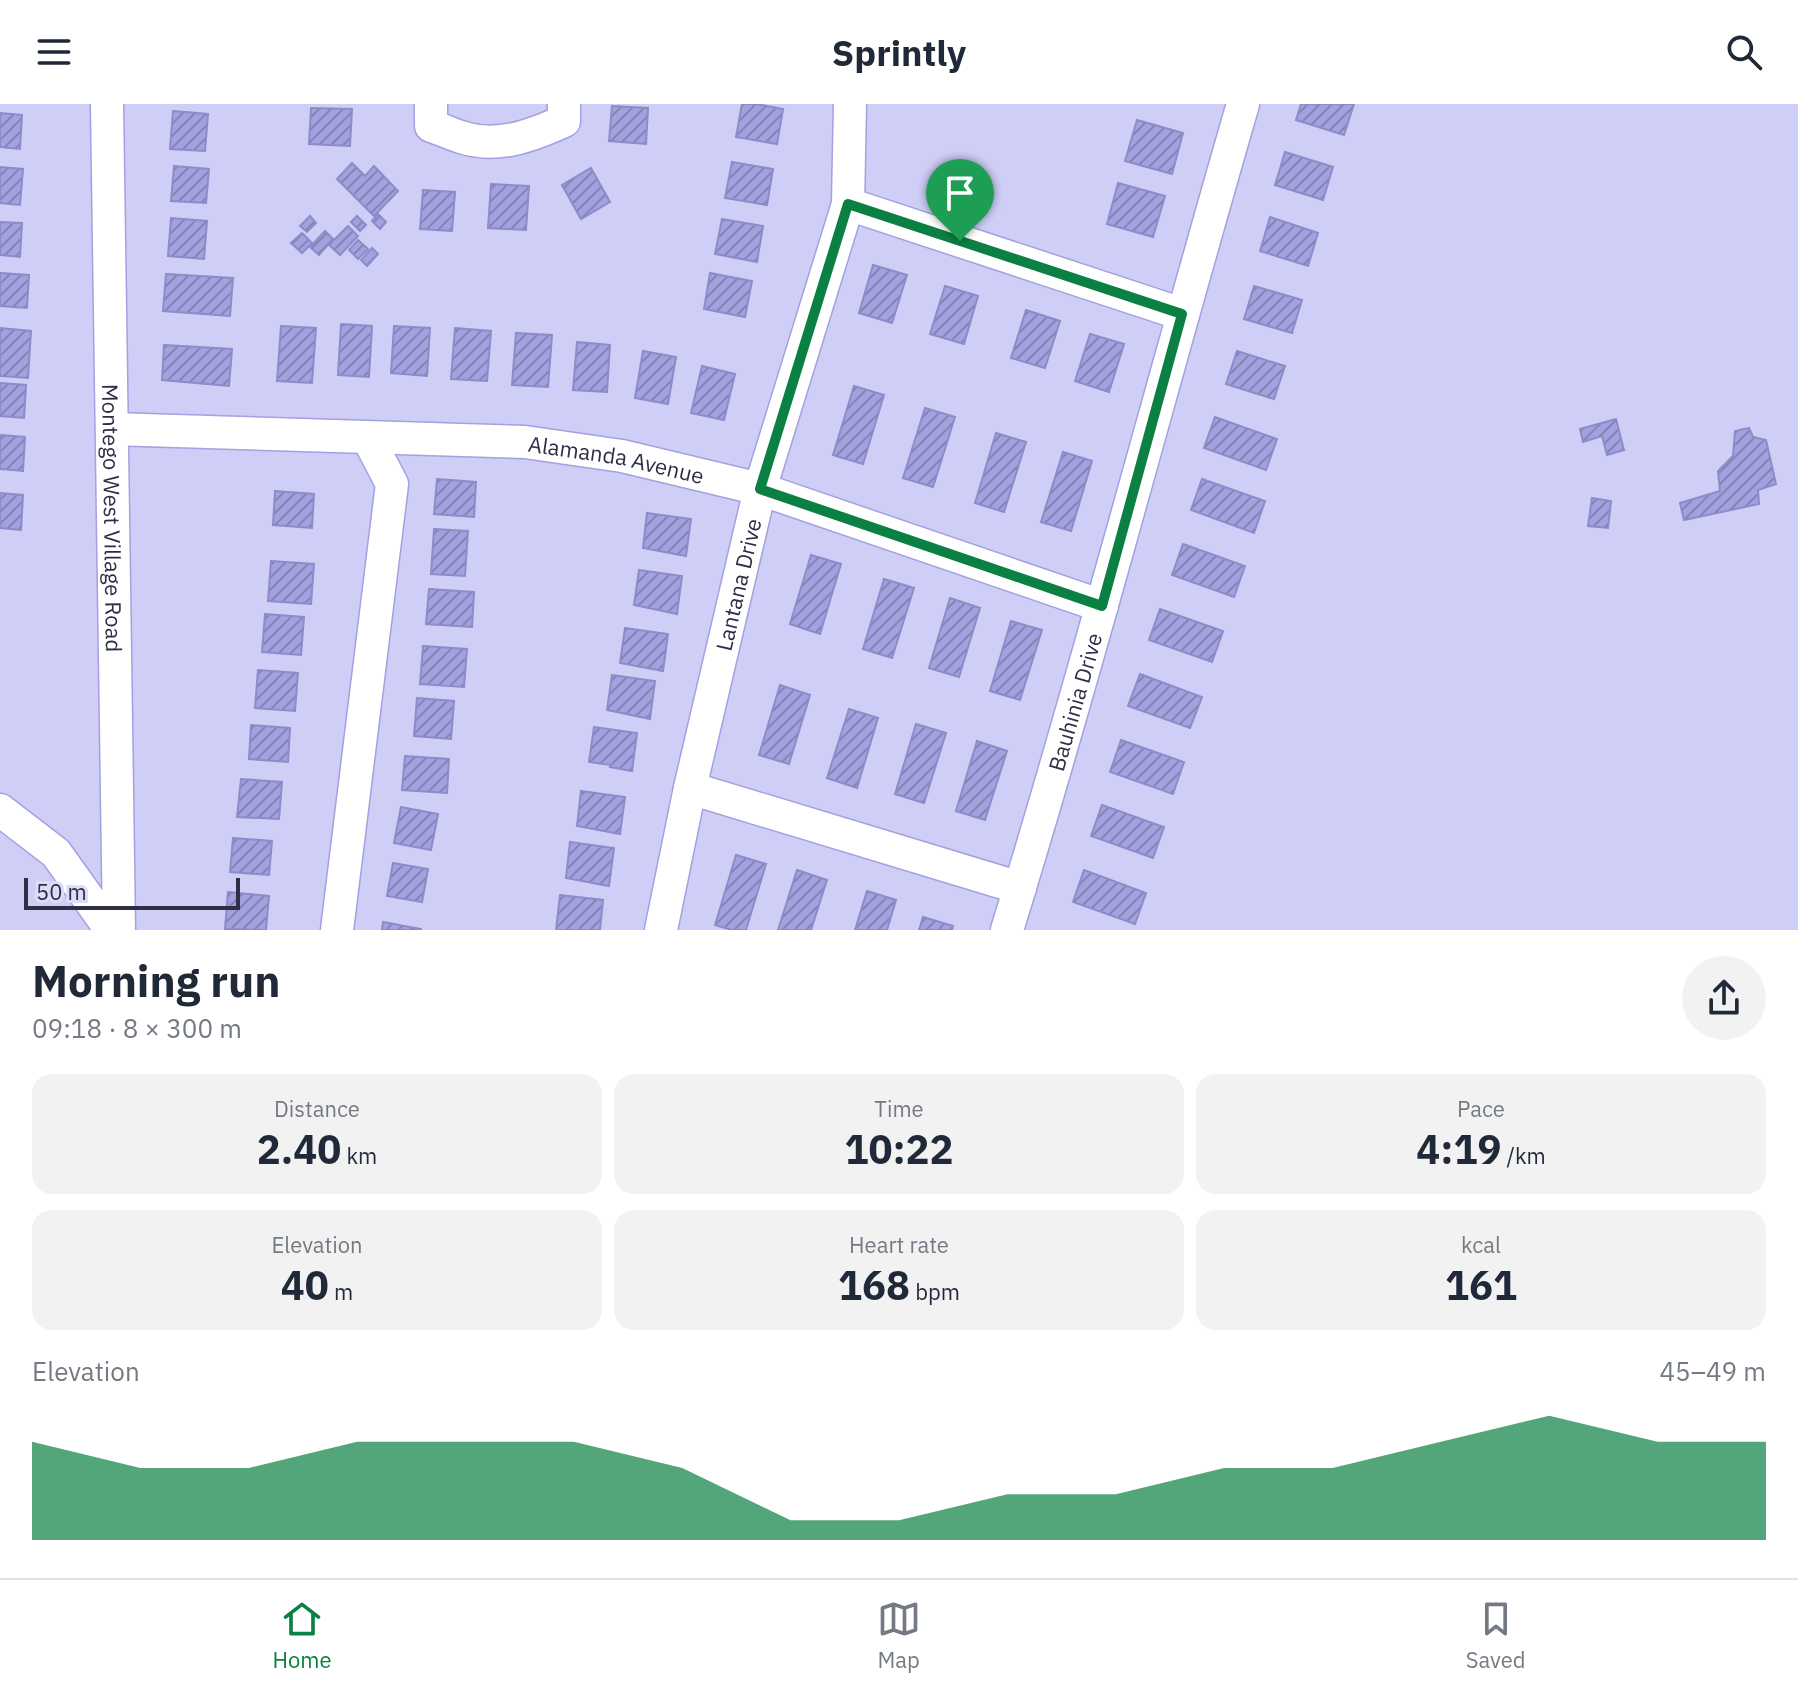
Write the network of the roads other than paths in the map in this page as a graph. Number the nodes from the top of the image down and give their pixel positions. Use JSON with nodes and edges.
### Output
{"nodes":[{"id":1,"x":107,"y":104,"type":"edge"},
{"id":2,"x":431,"y":104,"type":"edge"},
{"id":3,"x":564,"y":104,"type":"edge"},
{"id":4,"x":850,"y":104,"type":"edge"},
{"id":5,"x":1243,"y":104,"type":"edge"},
{"id":6,"x":848,"y":204,"type":"junction"},
{"id":7,"x":1182,"y":314,"type":"junction"},
{"id":8,"x":112,"y":429,"type":"junction"},
{"id":9,"x":368,"y":438,"type":"junction"},
{"id":10,"x":760,"y":489,"type":"junction"},
{"id":11,"x":1102,"y":606,"type":"junction"},
{"id":12,"x":690,"y":788,"type":"junction"},
{"id":13,"x":0,"y":810,"type":"edge"},
{"id":14,"x":1020,"y":888,"type":"junction"},
{"id":15,"x":111,"y":930,"type":"edge"},
{"id":16,"x":119,"y":930,"type":"edge"},
{"id":17,"x":337,"y":930,"type":"edge"},
{"id":18,"x":661,"y":930,"type":"edge"},
{"id":19,"x":1007,"y":930,"type":"edge"}],
"edges":[{"from":1,"to":8,"type":"street","name":"Montego West Village Road"},
{"from":2,"to":3,"type":"street"},
{"from":4,"to":6,"type":"street","name":"Lantana Drive"},
{"from":5,"to":7,"type":"street","name":"Bauhinia Drive"},
{"from":6,"to":7,"type":"street"},
{"from":6,"to":10,"type":"street","name":"Lantana Drive"},
{"from":7,"to":11,"type":"street","name":"Bauhinia Drive"},
{"from":8,"to":9,"type":"street","name":"Alamanda Avenue"},
{"from":8,"to":16,"type":"street","name":"Montego West Village Road"},
{"from":9,"to":10,"type":"street","name":"Alamanda Avenue"},
{"from":9,"to":17,"type":"street"},
{"from":10,"to":11,"type":"street","name":"Alamanda Avenue"},
{"from":10,"to":12,"type":"street","name":"Lantana Drive"},
{"from":11,"to":14,"type":"street","name":"Bauhinia Drive"},
{"from":12,"to":14,"type":"street"},
{"from":12,"to":18,"type":"street","name":"Lantana Drive"},
{"from":13,"to":15,"type":"street"},
{"from":14,"to":19,"type":"street","name":"Bauhinia Drive"}]}
